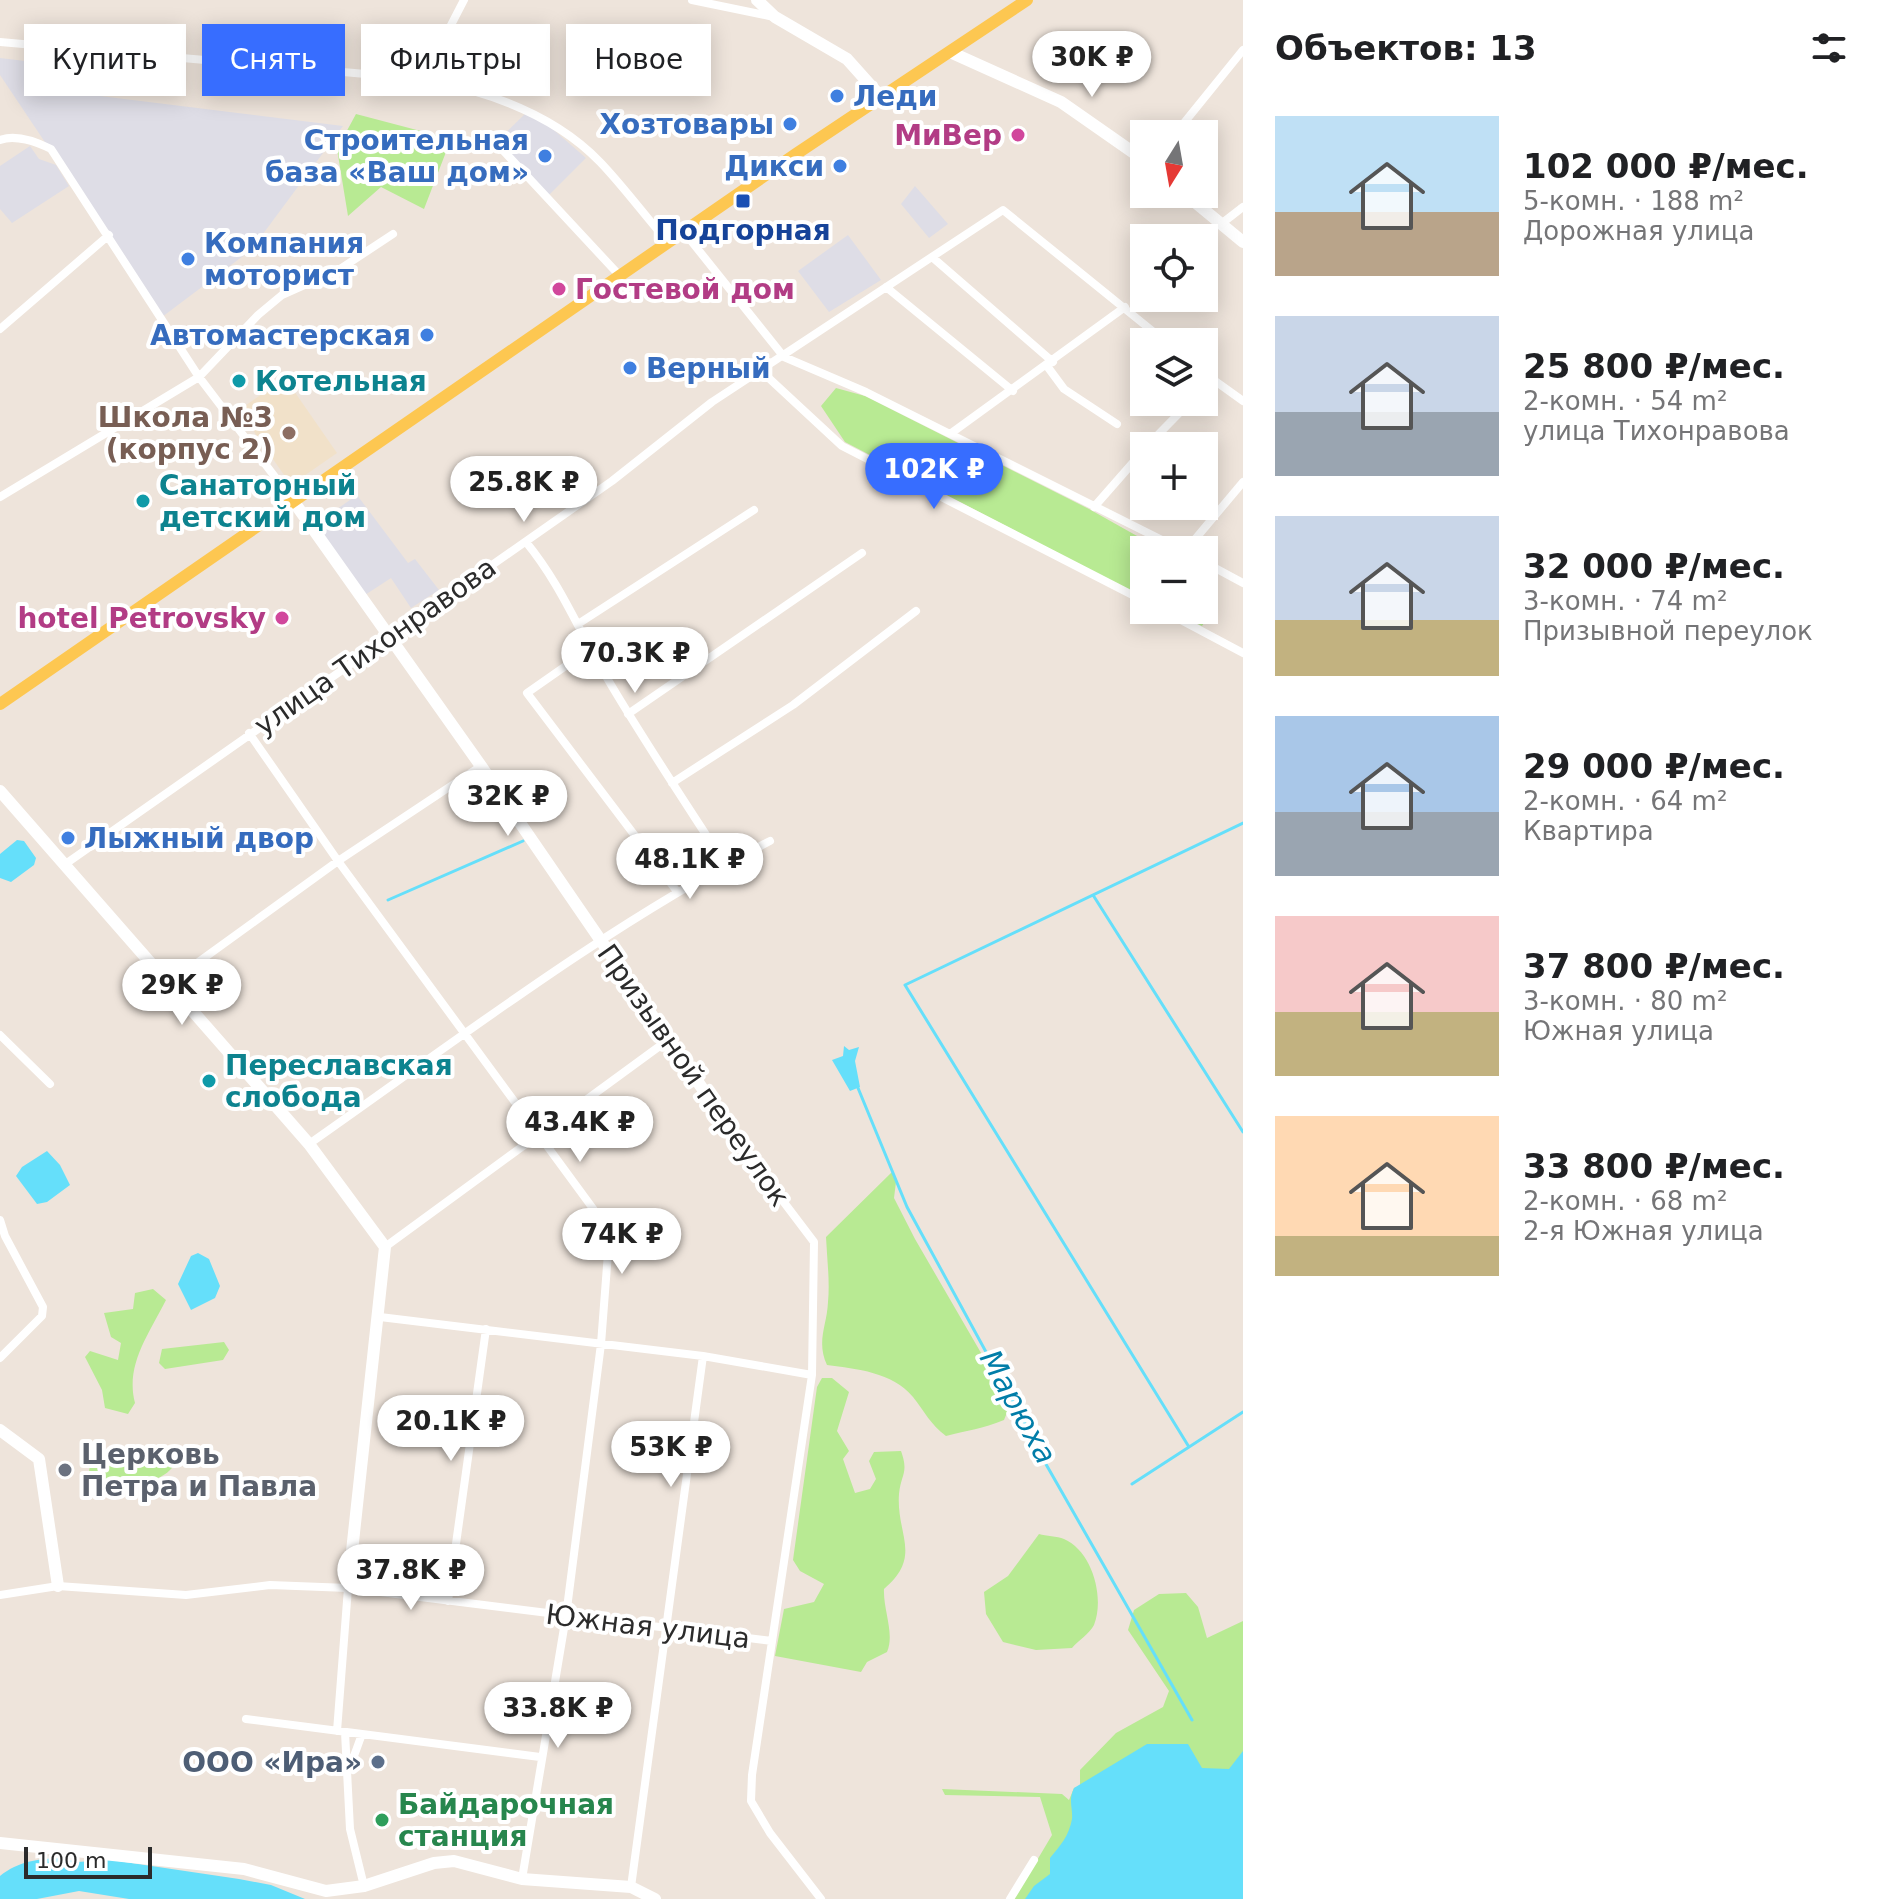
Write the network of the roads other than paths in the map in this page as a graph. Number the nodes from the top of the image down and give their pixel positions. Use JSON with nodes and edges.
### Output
{"nodes":[{"id":1,"x":464,"y":0,"type":"edge"},
{"id":2,"x":692,"y":0,"type":"edge"},
{"id":3,"x":757,"y":0,"type":"edge"},
{"id":4,"x":1027,"y":0,"type":"edge"},
{"id":5,"x":775,"y":17,"type":"junction"},
{"id":6,"x":452,"y":24,"type":"edge"},
{"id":7,"x":0,"y":42,"type":"edge"},
{"id":8,"x":1243,"y":50,"type":"edge"},
{"id":9,"x":950,"y":52,"type":"junction"},
{"id":10,"x":361,"y":74,"type":"edge"},
{"id":11,"x":486,"y":96,"type":"edge"},
{"id":12,"x":881,"y":97,"type":"junction"},
{"id":13,"x":1186,"y":120,"type":"edge"},
{"id":14,"x":0,"y":140,"type":"edge"},
{"id":15,"x":498,"y":145,"type":"dead end"},
{"id":16,"x":1130,"y":150,"type":"edge"},
{"id":17,"x":1243,"y":207,"type":"edge"},
{"id":18,"x":1202,"y":208,"type":"edge"},
{"id":19,"x":1221,"y":224,"type":"junction"},
{"id":20,"x":684,"y":232,"type":"junction"},
{"id":21,"x":393,"y":234,"type":"dead end"},
{"id":22,"x":109,"y":235,"type":"junction"},
{"id":23,"x":668,"y":242,"type":"junction"},
{"id":24,"x":1243,"y":242,"type":"edge"},
{"id":25,"x":932,"y":257,"type":"junction"},
{"id":26,"x":620,"y":276,"type":"junction"},
{"id":27,"x":886,"y":287,"type":"junction"},
{"id":28,"x":1125,"y":307,"type":"junction"},
{"id":29,"x":1150,"y":328,"type":"edge"},
{"id":30,"x":0,"y":329,"type":"edge"},
{"id":31,"x":784,"y":357,"type":"junction"},
{"id":32,"x":1050,"y":364,"type":"junction"},
{"id":33,"x":760,"y":370,"type":"junction"},
{"id":34,"x":199,"y":377,"type":"junction"},
{"id":35,"x":1218,"y":383,"type":"edge"},
{"id":36,"x":1013,"y":391,"type":"junction"},
{"id":37,"x":1243,"y":401,"type":"edge"},
{"id":38,"x":1177,"y":416,"type":"edge"},
{"id":39,"x":1117,"y":424,"type":"dead end"},
{"id":40,"x":1161,"y":432,"type":"edge"},
{"id":41,"x":950,"y":434,"type":"junction"},
{"id":42,"x":1130,"y":466,"type":"edge"},
{"id":43,"x":1243,"y":482,"type":"edge"},
{"id":44,"x":0,"y":497,"type":"edge"},
{"id":45,"x":294,"y":502,"type":"junction"},
{"id":46,"x":1094,"y":507,"type":"junction"},
{"id":47,"x":754,"y":510,"type":"dead end"},
{"id":48,"x":1155,"y":536,"type":"edge"},
{"id":49,"x":1196,"y":536,"type":"edge"},
{"id":50,"x":526,"y":542,"type":"junction"},
{"id":51,"x":862,"y":553,"type":"dead end"},
{"id":52,"x":1218,"y":570,"type":"edge"},
{"id":53,"x":1243,"y":583,"type":"edge"},
{"id":54,"x":1130,"y":594,"type":"edge"},
{"id":55,"x":916,"y":611,"type":"dead end"},
{"id":56,"x":578,"y":624,"type":"junction"},
{"id":57,"x":1188,"y":624,"type":"edge"},
{"id":58,"x":391,"y":637,"type":"junction"},
{"id":59,"x":590,"y":649,"type":"junction"},
{"id":60,"x":1243,"y":653,"type":"edge"},
{"id":61,"x":0,"y":704,"type":"edge"},
{"id":62,"x":628,"y":714,"type":"junction"},
{"id":63,"x":249,"y":733,"type":"junction"},
{"id":64,"x":481,"y":766,"type":"junction"},
{"id":65,"x":672,"y":783,"type":"junction"},
{"id":66,"x":0,"y":791,"type":"edge"},
{"id":67,"x":770,"y":841,"type":"dead end"},
{"id":68,"x":338,"y":861,"type":"junction"},
{"id":69,"x":725,"y":864,"type":"junction"},
{"id":70,"x":64,"y":865,"type":"junction"},
{"id":71,"x":676,"y":890,"type":"junction"},
{"id":72,"x":598,"y":940,"type":"junction"},
{"id":73,"x":168,"y":984,"type":"junction"},
{"id":74,"x":465,"y":1034,"type":"junction"},
{"id":75,"x":0,"y":1035,"type":"edge"},
{"id":76,"x":668,"y":1040,"type":"junction"},
{"id":77,"x":50,"y":1084,"type":"dead end"},
{"id":78,"x":537,"y":1134,"type":"junction"},
{"id":79,"x":309,"y":1144,"type":"junction"},
{"id":80,"x":748,"y":1155,"type":"joint"},
{"id":81,"x":0,"y":1220,"type":"edge"},
{"id":82,"x":385,"y":1247,"type":"junction"},
{"id":83,"x":380,"y":1317,"type":"junction"},
{"id":84,"x":486,"y":1329,"type":"junction"},
{"id":85,"x":0,"y":1343,"type":"edge"},
{"id":86,"x":601,"y":1344,"type":"junction"},
{"id":87,"x":8,"y":1350,"type":"junction"},
{"id":88,"x":703,"y":1356,"type":"junction"},
{"id":89,"x":0,"y":1358,"type":"edge"},
{"id":90,"x":812,"y":1375,"type":"junction"},
{"id":91,"x":0,"y":1430,"type":"edge"},
{"id":92,"x":58,"y":1586,"type":"junction"},
{"id":93,"x":348,"y":1588,"type":"junction"},
{"id":94,"x":0,"y":1595,"type":"edge"},
{"id":95,"x":448,"y":1601,"type":"junction"},
{"id":96,"x":566,"y":1616,"type":"junction"},
{"id":97,"x":667,"y":1627,"type":"junction"},
{"id":98,"x":772,"y":1641,"type":"junction"},
{"id":99,"x":246,"y":1719,"type":"dead end"},
{"id":100,"x":341,"y":1732,"type":"junction"},
{"id":101,"x":362,"y":1734,"type":"junction"},
{"id":102,"x":540,"y":1757,"type":"junction"},
{"id":103,"x":348,"y":1773,"type":"junction"},
{"id":104,"x":0,"y":1843,"type":"edge"},
{"id":105,"x":1034,"y":1860,"type":"dead end"},
{"id":106,"x":522,"y":1879,"type":"junction"},
{"id":107,"x":364,"y":1886,"type":"junction"},
{"id":108,"x":631,"y":1887,"type":"junction"},
{"id":109,"x":655,"y":1899,"type":"edge"},
{"id":110,"x":821,"y":1899,"type":"edge"},
{"id":111,"x":1010,"y":1899,"type":"edge"}],
"edges":[{"from":1,"to":6,"type":"street"},
{"from":2,"to":5,"type":"street"},
{"from":3,"to":5,"type":"street"},
{"from":4,"to":9,"type":"main road"},
{"from":5,"to":12,"type":"street"},
{"from":7,"to":10,"type":"street"},
{"from":8,"to":13,"type":"street"},
{"from":9,"to":12,"type":"main road"},
{"from":9,"to":16,"type":"street"},
{"from":11,"to":23,"type":"street"},
{"from":12,"to":20,"type":"main road"},
{"from":14,"to":22,"type":"street","name":"Призывной переулок"},
{"from":15,"to":26,"type":"street"},
{"from":17,"to":19,"type":"street"},
{"from":18,"to":19,"type":"street"},
{"from":19,"to":24,"type":"street"},
{"from":20,"to":23,"type":"main road"},
{"from":20,"to":31,"type":"street"},
{"from":21,"to":34,"type":"street"},
{"from":22,"to":30,"type":"street"},
{"from":22,"to":34,"type":"street","name":"Призывной переулок"},
{"from":23,"to":26,"type":"main road"},
{"from":25,"to":27,"type":"street","name":"улица Тихонравова"},
{"from":25,"to":28,"type":"street","name":"улица Тихонравова"},
{"from":25,"to":32,"type":"street"},
{"from":26,"to":45,"type":"main road"},
{"from":27,"to":31,"type":"street","name":"улица Тихонравова"},
{"from":27,"to":36,"type":"street"},
{"from":28,"to":29,"type":"street"},
{"from":28,"to":32,"type":"street"},
{"from":31,"to":33,"type":"street","name":"улица Тихонравова"},
{"from":31,"to":41,"type":"street"},
{"from":32,"to":36,"type":"street"},
{"from":32,"to":39,"type":"street"},
{"from":33,"to":50,"type":"street","name":"улица Тихонравова"},
{"from":33,"to":54,"type":"street"},
{"from":34,"to":44,"type":"street"},
{"from":34,"to":45,"type":"street","name":"Призывной переулок"},
{"from":35,"to":37,"type":"street"},
{"from":36,"to":41,"type":"street"},
{"from":38,"to":40,"type":"street"},
{"from":41,"to":46,"type":"street"},
{"from":42,"to":46,"type":"street"},
{"from":43,"to":49,"type":"street"},
{"from":45,"to":58,"type":"street","name":"Призывной переулок"},
{"from":45,"to":61,"type":"main road"},
{"from":46,"to":48,"type":"street"},
{"from":47,"to":56,"type":"street"},
{"from":50,"to":56,"type":"street"},
{"from":50,"to":58,"type":"street","name":"улица Тихонравова"},
{"from":51,"to":62,"type":"street"},
{"from":52,"to":53,"type":"street"},
{"from":55,"to":65,"type":"street"},
{"from":56,"to":59,"type":"street"},
{"from":57,"to":60,"type":"street"},
{"from":58,"to":63,"type":"street","name":"улица Тихонравова"},
{"from":58,"to":64,"type":"street","name":"Призывной переулок"},
{"from":59,"to":62,"type":"street"},
{"from":59,"to":71,"type":"street"},
{"from":62,"to":65,"type":"street"},
{"from":63,"to":68,"type":"street"},
{"from":63,"to":70,"type":"street","name":"улица Тихонравова"},
{"from":64,"to":68,"type":"street"},
{"from":64,"to":72,"type":"street","name":"Призывной переулок"},
{"from":65,"to":69,"type":"street"},
{"from":66,"to":70,"type":"street"},
{"from":67,"to":69,"type":"street"},
{"from":68,"to":73,"type":"street"},
{"from":68,"to":74,"type":"street"},
{"from":69,"to":71,"type":"street"},
{"from":70,"to":73,"type":"street"},
{"from":71,"to":72,"type":"street"},
{"from":72,"to":74,"type":"street"},
{"from":72,"to":76,"type":"street","name":"Призывной переулок"},
{"from":73,"to":79,"type":"street"},
{"from":74,"to":78,"type":"street"},
{"from":74,"to":79,"type":"street"},
{"from":75,"to":77,"type":"street"},
{"from":76,"to":78,"type":"street"},
{"from":76,"to":80,"type":"street","name":"Призывной переулок"},
{"from":78,"to":82,"type":"street"},
{"from":78,"to":86,"type":"street"},
{"from":79,"to":82,"type":"street"},
{"from":80,"to":90,"type":"street","name":"Призывной переулок"},
{"from":81,"to":87,"type":"street"},
{"from":82,"to":83,"type":"street"},
{"from":83,"to":84,"type":"street"},
{"from":83,"to":93,"type":"street"},
{"from":84,"to":86,"type":"street"},
{"from":84,"to":95,"type":"street"},
{"from":85,"to":87,"type":"street"},
{"from":86,"to":88,"type":"street"},
{"from":86,"to":96,"type":"street"},
{"from":87,"to":89,"type":"street"},
{"from":88,"to":90,"type":"street"},
{"from":88,"to":97,"type":"street"},
{"from":90,"to":98,"type":"street","name":"Призывной переулок"},
{"from":91,"to":92,"type":"street"},
{"from":92,"to":93,"type":"street","name":"Южная улица"},
{"from":92,"to":94,"type":"street","name":"Южная улица"},
{"from":93,"to":95,"type":"street","name":"Южная улица"},
{"from":93,"to":100,"type":"street"},
{"from":95,"to":96,"type":"street","name":"Южная улица"},
{"from":96,"to":97,"type":"street","name":"Южная улица"},
{"from":96,"to":102,"type":"street"},
{"from":97,"to":98,"type":"street","name":"Южная улица"},
{"from":97,"to":108,"type":"street"},
{"from":98,"to":110,"type":"street","name":"Призывной переулок"},
{"from":99,"to":100,"type":"street"},
{"from":100,"to":101,"type":"street"},
{"from":100,"to":103,"type":"street"},
{"from":101,"to":102,"type":"street"},
{"from":101,"to":103,"type":"street"},
{"from":102,"to":106,"type":"street"},
{"from":103,"to":107,"type":"street"},
{"from":104,"to":107,"type":"street"},
{"from":105,"to":111,"type":"street"},
{"from":106,"to":107,"type":"street"},
{"from":106,"to":108,"type":"street"},
{"from":108,"to":109,"type":"street"}]}
